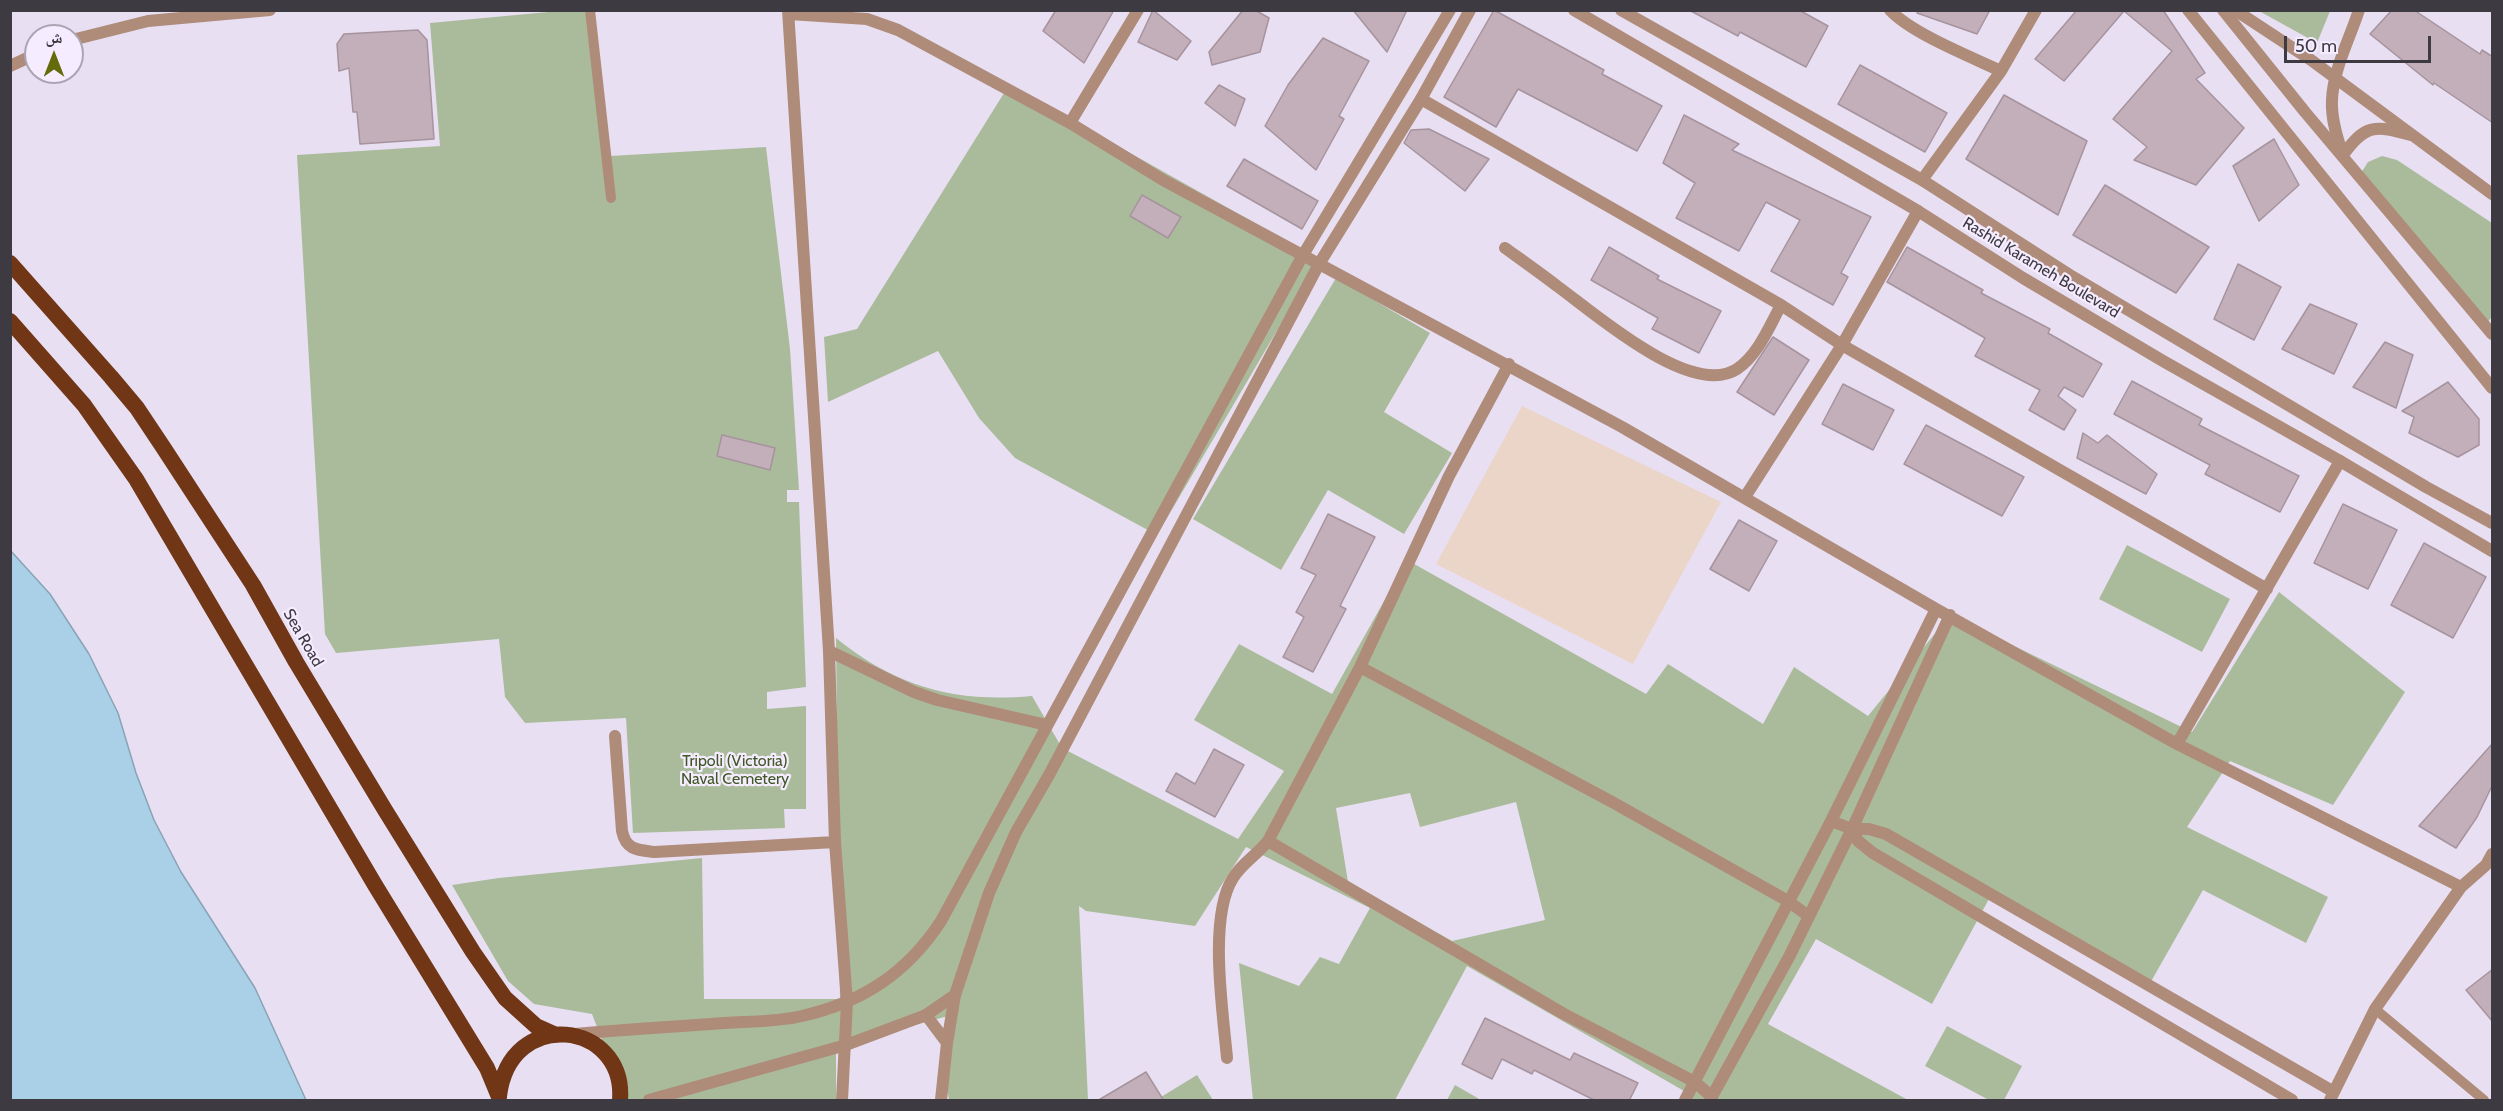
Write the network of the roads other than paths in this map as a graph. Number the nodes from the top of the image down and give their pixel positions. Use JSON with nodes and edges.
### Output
{"nodes":[{"id":1,"x":270,"y":10,"type":"edge"},
{"id":2,"x":590,"y":10,"type":"edge"},
{"id":3,"x":1138,"y":10,"type":"edge"},
{"id":4,"x":1450,"y":10,"type":"edge"},
{"id":5,"x":1470,"y":10,"type":"edge"},
{"id":6,"x":1574,"y":10,"type":"edge"},
{"id":7,"x":1622,"y":10,"type":"edge"},
{"id":8,"x":1890,"y":10,"type":"edge"},
{"id":9,"x":2036,"y":10,"type":"edge"},
{"id":10,"x":2188,"y":10,"type":"edge"},
{"id":11,"x":2223,"y":10,"type":"edge"},
{"id":12,"x":2235,"y":10,"type":"edge"},
{"id":13,"x":2359,"y":10,"type":"edge"},
{"id":14,"x":788,"y":12,"type":"edge"},
{"id":15,"x":868,"y":15,"type":"edge"},
{"id":16,"x":84,"y":37,"type":"edge"},
{"id":17,"x":24,"y":60,"type":"edge"},
{"id":18,"x":10,"y":66,"type":"edge"},
{"id":19,"x":2001,"y":70,"type":"junction"},
{"id":20,"x":2336,"y":78,"type":"junction"},
{"id":21,"x":1421,"y":99,"type":"junction"},
{"id":22,"x":1070,"y":123,"type":"junction"},
{"id":23,"x":2411,"y":135,"type":"junction"},
{"id":24,"x":2343,"y":155,"type":"junction"},
{"id":25,"x":1922,"y":180,"type":"junction"},
{"id":26,"x":2493,"y":194,"type":"edge"},
{"id":27,"x":611,"y":198,"type":"dead end"},
{"id":28,"x":1918,"y":210,"type":"junction"},
{"id":29,"x":1505,"y":248,"type":"dead end"},
{"id":30,"x":1303,"y":255,"type":"junction"},
{"id":31,"x":10,"y":263,"type":"edge"},
{"id":32,"x":1319,"y":264,"type":"junction"},
{"id":33,"x":1780,"y":305,"type":"junction"},
{"id":34,"x":10,"y":321,"type":"edge"},
{"id":35,"x":2493,"y":334,"type":"edge"},
{"id":36,"x":1842,"y":345,"type":"junction"},
{"id":37,"x":1509,"y":364,"type":"junction"},
{"id":38,"x":2493,"y":388,"type":"edge"},
{"id":39,"x":2340,"y":461,"type":"junction"},
{"id":40,"x":1745,"y":497,"type":"junction"},
{"id":41,"x":2493,"y":523,"type":"edge"},
{"id":42,"x":2493,"y":551,"type":"edge"},
{"id":43,"x":2267,"y":589,"type":"junction"},
{"id":44,"x":1936,"y":609,"type":"junction"},
{"id":45,"x":1950,"y":615,"type":"junction"},
{"id":46,"x":829,"y":651,"type":"junction"},
{"id":47,"x":1360,"y":667,"type":"junction"},
{"id":48,"x":1047,"y":725,"type":"junction"},
{"id":49,"x":615,"y":736,"type":"dead end"},
{"id":50,"x":2177,"y":744,"type":"junction"},
{"id":51,"x":1831,"y":820,"type":"junction"},
{"id":52,"x":1852,"y":829,"type":"junction"},
{"id":53,"x":1268,"y":841,"type":"junction"},
{"id":54,"x":836,"y":842,"type":"junction"},
{"id":55,"x":2493,"y":854,"type":"edge"},
{"id":56,"x":2461,"y":887,"type":"junction"},
{"id":57,"x":1788,"y":901,"type":"junction"},
{"id":58,"x":1807,"y":915,"type":"junction"},
{"id":59,"x":955,"y":995,"type":"junction"},
{"id":60,"x":847,"y":1002,"type":"junction"},
{"id":61,"x":2375,"y":1009,"type":"junction"},
{"id":62,"x":926,"y":1016,"type":"junction"},
{"id":63,"x":561,"y":1034,"type":"junction"},
{"id":64,"x":946,"y":1043,"type":"junction"},
{"id":65,"x":846,"y":1045,"type":"junction"},
{"id":66,"x":1227,"y":1058,"type":"dead end"},
{"id":67,"x":1695,"y":1082,"type":"junction"},
{"id":68,"x":2332,"y":1096,"type":"edge"},
{"id":69,"x":500,"y":1099,"type":"edge"},
{"id":70,"x":1711,"y":1099,"type":"edge"},
{"id":71,"x":620,"y":1101,"type":"edge"},
{"id":72,"x":649,"y":1101,"type":"edge"},
{"id":73,"x":842,"y":1101,"type":"edge"},
{"id":74,"x":941,"y":1101,"type":"edge"},
{"id":75,"x":1686,"y":1101,"type":"edge"},
{"id":76,"x":2292,"y":1101,"type":"edge"},
{"id":77,"x":2484,"y":1101,"type":"edge"}],
"edges":[{"from":1,"to":16,"type":"street"},
{"from":2,"to":27,"type":"lane"},
{"from":3,"to":22,"type":"street"},
{"from":4,"to":30,"type":"street"},
{"from":5,"to":21,"type":"street"},
{"from":6,"to":28,"type":"street","name":"Rashid Karameh Boulevard"},
{"from":7,"to":25,"type":"street","name":"Rashid Karameh Boulevard"},
{"from":8,"to":19,"type":"street"},
{"from":9,"to":19,"type":"street"},
{"from":10,"to":38,"type":"street"},
{"from":11,"to":24,"type":"street"},
{"from":12,"to":20,"type":"street"},
{"from":13,"to":20,"type":"street"},
{"from":14,"to":15,"type":"street"},
{"from":14,"to":46,"type":"street"},
{"from":15,"to":22,"type":"street"},
{"from":17,"to":18,"type":"street"},
{"from":19,"to":25,"type":"street"},
{"from":20,"to":23,"type":"street"},
{"from":20,"to":24,"type":"street"},
{"from":21,"to":32,"type":"street"},
{"from":21,"to":33,"type":"street"},
{"from":22,"to":30,"type":"street"},
{"from":23,"to":24,"type":"street"},
{"from":23,"to":26,"type":"street"},
{"from":24,"to":35,"type":"street"},
{"from":25,"to":41,"type":"street","name":"Rashid Karameh Boulevard"},
{"from":28,"to":36,"type":"street"},
{"from":28,"to":39,"type":"street","name":"Rashid Karameh Boulevard"},
{"from":29,"to":33,"type":"street"},
{"from":30,"to":32,"type":"street"},
{"from":30,"to":48,"type":"street"},
{"from":31,"to":63,"type":"highway","name":"Sea Road"},
{"from":32,"to":37,"type":"street"},
{"from":32,"to":59,"type":"street"},
{"from":33,"to":36,"type":"street"},
{"from":34,"to":69,"type":"highway"},
{"from":36,"to":40,"type":"street"},
{"from":36,"to":43,"type":"street"},
{"from":37,"to":40,"type":"street"},
{"from":37,"to":47,"type":"street"},
{"from":39,"to":42,"type":"street","name":"Rashid Karameh Boulevard"},
{"from":39,"to":43,"type":"street"},
{"from":40,"to":44,"type":"street"},
{"from":43,"to":50,"type":"street"},
{"from":44,"to":45,"type":"street"},
{"from":44,"to":51,"type":"street"},
{"from":45,"to":50,"type":"street"},
{"from":45,"to":52,"type":"street"},
{"from":46,"to":48,"type":"street"},
{"from":46,"to":54,"type":"street"},
{"from":47,"to":53,"type":"street"},
{"from":47,"to":57,"type":"street"},
{"from":48,"to":60,"type":"street"},
{"from":49,"to":54,"type":"street"},
{"from":50,"to":56,"type":"street"},
{"from":51,"to":52,"type":"street"},
{"from":51,"to":57,"type":"street"},
{"from":52,"to":58,"type":"street"},
{"from":52,"to":68,"type":"street"},
{"from":52,"to":76,"type":"street"},
{"from":53,"to":66,"type":"street"},
{"from":53,"to":67,"type":"street"},
{"from":54,"to":60,"type":"street"},
{"from":55,"to":56,"type":"street"},
{"from":56,"to":61,"type":"street"},
{"from":57,"to":58,"type":"street"},
{"from":57,"to":67,"type":"street"},
{"from":58,"to":70,"type":"street"},
{"from":59,"to":62,"type":"street"},
{"from":59,"to":64,"type":"street"},
{"from":60,"to":63,"type":"street"},
{"from":60,"to":65,"type":"street"},
{"from":61,"to":68,"type":"street"},
{"from":61,"to":77,"type":"lane"},
{"from":62,"to":64,"type":"street"},
{"from":62,"to":65,"type":"street"},
{"from":63,"to":69,"type":"highway"},
{"from":63,"to":71,"type":"highway","name":"Sea Road"},
{"from":64,"to":74,"type":"street"},
{"from":65,"to":72,"type":"street"},
{"from":65,"to":73,"type":"street"},
{"from":67,"to":70,"type":"street"},
{"from":67,"to":75,"type":"street"}]}
